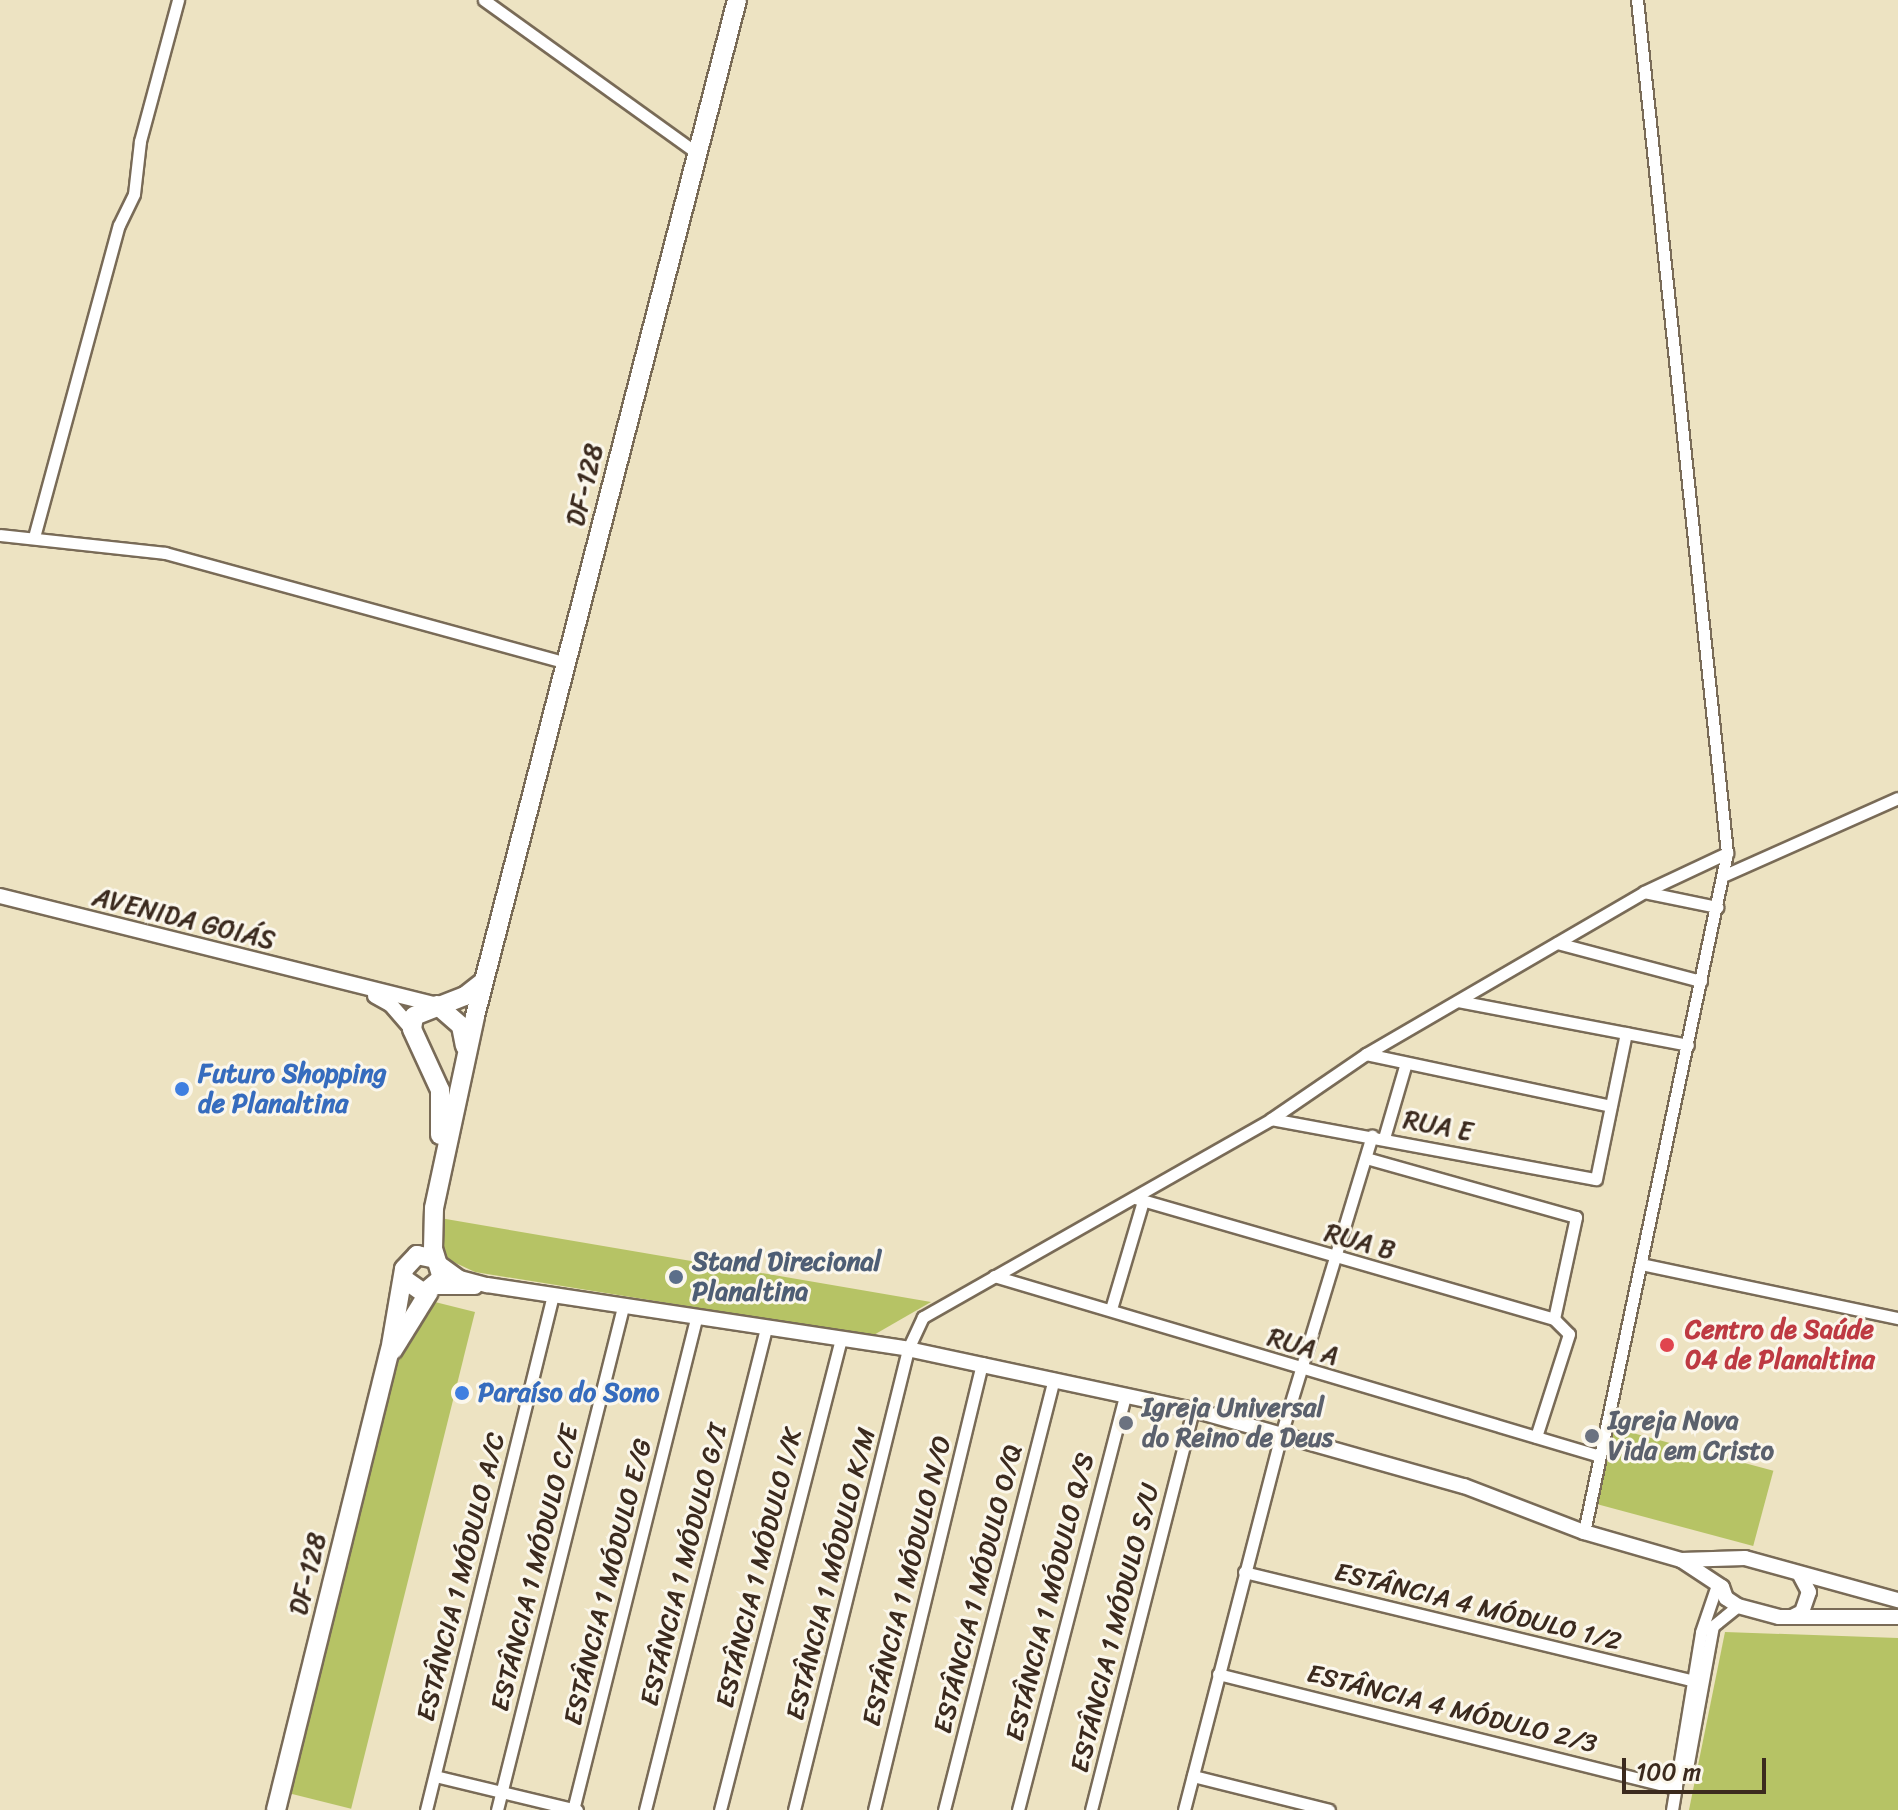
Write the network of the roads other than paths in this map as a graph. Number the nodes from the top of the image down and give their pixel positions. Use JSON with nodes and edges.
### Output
{"nodes":[{"id":1,"x":178,"y":0,"type":"edge"},
{"id":2,"x":484,"y":0,"type":"edge"},
{"id":3,"x":737,"y":0,"type":"edge"},
{"id":4,"x":1637,"y":0,"type":"edge"},
{"id":5,"x":697,"y":153,"type":"junction"},
{"id":6,"x":0,"y":535,"type":"edge"},
{"id":7,"x":34,"y":537,"type":"junction"},
{"id":8,"x":566,"y":663,"type":"junction"},
{"id":9,"x":1898,"y":798,"type":"edge"},
{"id":10,"x":1727,"y":853,"type":"junction"},
{"id":11,"x":1725,"y":875,"type":"junction"},
{"id":12,"x":1644,"y":892,"type":"junction"},
{"id":13,"x":0,"y":896,"type":"edge"},
{"id":14,"x":1717,"y":907,"type":"junction"},
{"id":15,"x":1557,"y":943,"type":"junction"},
{"id":16,"x":1701,"y":981,"type":"junction"},
{"id":17,"x":483,"y":982,"type":"junction"},
{"id":18,"x":357,"y":987,"type":"junction"},
{"id":19,"x":1458,"y":1001,"type":"junction"},
{"id":20,"x":437,"y":1005,"type":"junction"},
{"id":21,"x":412,"y":1029,"type":"junction"},
{"id":22,"x":1626,"y":1033,"type":"junction"},
{"id":23,"x":1688,"y":1045,"type":"junction"},
{"id":24,"x":1366,"y":1054,"type":"junction"},
{"id":25,"x":1406,"y":1063,"type":"junction"},
{"id":26,"x":465,"y":1065,"type":"junction"},
{"id":27,"x":435,"y":1070,"type":"junction"},
{"id":28,"x":1611,"y":1106,"type":"junction"},
{"id":29,"x":1271,"y":1119,"type":"junction"},
{"id":30,"x":1378,"y":1137,"type":"junction"},
{"id":31,"x":1366,"y":1158,"type":"junction"},
{"id":32,"x":1139,"y":1200,"type":"junction"},
{"id":33,"x":412,"y":1257,"type":"junction"},
{"id":34,"x":1333,"y":1258,"type":"junction"},
{"id":35,"x":438,"y":1261,"type":"junction"},
{"id":36,"x":1641,"y":1264,"type":"junction"},
{"id":37,"x":994,"y":1276,"type":"junction"},
{"id":38,"x":404,"y":1279,"type":"junction"},
{"id":39,"x":487,"y":1285,"type":"junction"},
{"id":40,"x":433,"y":1290,"type":"junction"},
{"id":41,"x":553,"y":1295,"type":"junction"},
{"id":42,"x":623,"y":1307,"type":"junction"},
{"id":43,"x":1111,"y":1309,"type":"junction"},
{"id":44,"x":1898,"y":1318,"type":"edge"},
{"id":45,"x":696,"y":1319,"type":"junction"},
{"id":46,"x":1554,"y":1319,"type":"junction"},
{"id":47,"x":766,"y":1330,"type":"junction"},
{"id":48,"x":841,"y":1338,"type":"junction"},
{"id":49,"x":908,"y":1349,"type":"junction"},
{"id":50,"x":390,"y":1351,"type":"junction"},
{"id":51,"x":982,"y":1363,"type":"junction"},
{"id":52,"x":1300,"y":1370,"type":"junction"},
{"id":53,"x":1054,"y":1379,"type":"junction"},
{"id":54,"x":1125,"y":1395,"type":"junction"},
{"id":55,"x":1193,"y":1410,"type":"junction"},
{"id":56,"x":1281,"y":1435,"type":"junction"},
{"id":57,"x":1536,"y":1437,"type":"junction"},
{"id":58,"x":1600,"y":1456,"type":"junction"},
{"id":59,"x":1584,"y":1532,"type":"junction"},
{"id":60,"x":1729,"y":1558,"type":"junction"},
{"id":61,"x":1681,"y":1560,"type":"junction"},
{"id":62,"x":1244,"y":1572,"type":"junction"},
{"id":63,"x":1800,"y":1575,"type":"junction"},
{"id":64,"x":1722,"y":1587,"type":"junction"},
{"id":65,"x":1898,"y":1600,"type":"edge"},
{"id":66,"x":1738,"y":1606,"type":"junction"},
{"id":67,"x":1792,"y":1617,"type":"junction"},
{"id":68,"x":1898,"y":1617,"type":"edge"},
{"id":69,"x":1218,"y":1674,"type":"junction"},
{"id":70,"x":1698,"y":1682,"type":"junction"},
{"id":71,"x":435,"y":1776,"type":"junction"},
{"id":72,"x":1193,"y":1776,"type":"junction"},
{"id":73,"x":1676,"y":1788,"type":"junction"},
{"id":74,"x":502,"y":1793,"type":"junction"},
{"id":75,"x":276,"y":1810,"type":"edge"},
{"id":76,"x":426,"y":1810,"type":"edge"},
{"id":77,"x":497,"y":1810,"type":"edge"},
{"id":78,"x":575,"y":1810,"type":"edge"},
{"id":79,"x":645,"y":1810,"type":"edge"},
{"id":80,"x":720,"y":1810,"type":"edge"},
{"id":81,"x":794,"y":1810,"type":"edge"},
{"id":82,"x":874,"y":1810,"type":"edge"},
{"id":83,"x":944,"y":1810,"type":"edge"},
{"id":84,"x":1018,"y":1810,"type":"edge"},
{"id":85,"x":1091,"y":1810,"type":"edge"},
{"id":86,"x":1184,"y":1810,"type":"edge"},
{"id":87,"x":1329,"y":1810,"type":"edge"},
{"id":88,"x":1672,"y":1810,"type":"edge"},
{"id":89,"x":1679,"y":1810,"type":"edge"}],
"edges":[{"from":1,"to":7,"type":"street"},
{"from":2,"to":5,"type":"street"},
{"from":3,"to":5,"type":"main road","name":"DF-128","number":"DF-128"},
{"from":4,"to":10,"type":"street"},
{"from":5,"to":8,"type":"main road","name":"DF-128","number":"DF-128"},
{"from":6,"to":7,"type":"street"},
{"from":7,"to":8,"type":"street"},
{"from":8,"to":17,"type":"main road","name":"DF-128","number":"DF-128"},
{"from":9,"to":11,"type":"street"},
{"from":10,"to":11,"type":"street"},
{"from":10,"to":12,"type":"street","name":"ESTÂNCIA 1 MÓDULO K/M"},
{"from":11,"to":14,"type":"street"},
{"from":12,"to":14,"type":"street"},
{"from":12,"to":15,"type":"street","name":"ESTÂNCIA 1 MÓDULO K/M"},
{"from":13,"to":18,"type":"street","name":"AVENIDA GOIÁS"},
{"from":14,"to":16,"type":"street"},
{"from":15,"to":16,"type":"street"},
{"from":15,"to":19,"type":"street","name":"ESTÂNCIA 1 MÓDULO K/M"},
{"from":16,"to":23,"type":"street"},
{"from":17,"to":20,"type":"main road"},
{"from":17,"to":26,"type":"main road","name":"DF-128","number":"DF-128"},
{"from":18,"to":20,"type":"street","name":"AVENIDA GOIÁS"},
{"from":18,"to":21,"type":"street","name":"AVENIDA GOIÁS"},
{"from":19,"to":22,"type":"street"},
{"from":19,"to":24,"type":"street","name":"ESTÂNCIA 1 MÓDULO K/M"},
{"from":20,"to":21,"type":"main road"},
{"from":20,"to":26,"type":"main road"},
{"from":21,"to":27,"type":"main road","number":"DF-128"},
{"from":22,"to":23,"type":"street"},
{"from":22,"to":28,"type":"street"},
{"from":23,"to":36,"type":"street"},
{"from":24,"to":25,"type":"street"},
{"from":24,"to":29,"type":"street","name":"ESTÂNCIA 1 MÓDULO K/M"},
{"from":25,"to":28,"type":"street"},
{"from":25,"to":30,"type":"street"},
{"from":26,"to":27,"type":"main road"},
{"from":26,"to":35,"type":"main road","name":"DF-128","number":"DF-128"},
{"from":27,"to":33,"type":"main road","number":"DF-128"},
{"from":28,"to":30,"type":"street","name":"RUA E"},
{"from":29,"to":30,"type":"street","name":"RUA E"},
{"from":29,"to":32,"type":"street","name":"ESTÂNCIA 1 MÓDULO K/M"},
{"from":30,"to":31,"type":"street"},
{"from":31,"to":34,"type":"street"},
{"from":31,"to":46,"type":"street"},
{"from":32,"to":34,"type":"street","name":"RUA B"},
{"from":32,"to":37,"type":"street","name":"ESTÂNCIA 1 MÓDULO K/M"},
{"from":32,"to":43,"type":"street"},
{"from":33,"to":35,"type":"main road"},
{"from":33,"to":38,"type":"main road","number":"DF-128"},
{"from":34,"to":46,"type":"street","name":"RUA B"},
{"from":34,"to":52,"type":"street"},
{"from":35,"to":39,"type":"street"},
{"from":35,"to":40,"type":"main road","number":"DF-128"},
{"from":36,"to":44,"type":"street"},
{"from":36,"to":58,"type":"street"},
{"from":37,"to":43,"type":"street","name":"RUA A"},
{"from":37,"to":49,"type":"street","name":"ESTÂNCIA 1 MÓDULO K/M"},
{"from":38,"to":40,"type":"main road"},
{"from":38,"to":50,"type":"main road","name":"DF-128","number":"DF-128"},
{"from":39,"to":40,"type":"street"},
{"from":39,"to":41,"type":"street"},
{"from":40,"to":50,"type":"main road","name":"DF-128","number":"DF-128"},
{"from":41,"to":42,"type":"street"},
{"from":41,"to":71,"type":"street","name":"ESTÂNCIA 1 MÓDULO A/C"},
{"from":42,"to":45,"type":"street"},
{"from":42,"to":74,"type":"street","name":"ESTÂNCIA 1 MÓDULO C/E"},
{"from":43,"to":52,"type":"street","name":"RUA A"},
{"from":45,"to":47,"type":"street"},
{"from":45,"to":78,"type":"street","name":"ESTÂNCIA 1 MÓDULO E/G"},
{"from":46,"to":57,"type":"street","name":"RUA B"},
{"from":47,"to":48,"type":"street"},
{"from":47,"to":79,"type":"street","name":"ESTÂNCIA 1 MÓDULO G/I"},
{"from":48,"to":49,"type":"street"},
{"from":48,"to":80,"type":"street","name":"ESTÂNCIA 1 MÓDULO I/K"},
{"from":49,"to":51,"type":"street"},
{"from":49,"to":81,"type":"street","name":"ESTÂNCIA 1 MÓDULO K/M"},
{"from":50,"to":75,"type":"main road","name":"DF-128","number":"DF-128"},
{"from":51,"to":53,"type":"street"},
{"from":51,"to":82,"type":"street","name":"ESTÂNCIA 1 MÓDULO N/O"},
{"from":52,"to":56,"type":"street"},
{"from":52,"to":57,"type":"street","name":"RUA A"},
{"from":53,"to":54,"type":"street"},
{"from":53,"to":83,"type":"street","name":"ESTÂNCIA 1 MÓDULO O/Q"},
{"from":54,"to":55,"type":"street"},
{"from":54,"to":84,"type":"street","name":"ESTÂNCIA 1 MÓDULO Q/S"},
{"from":55,"to":56,"type":"street"},
{"from":55,"to":85,"type":"street","name":"ESTÂNCIA 1 MÓDULO S/U"},
{"from":56,"to":59,"type":"street"},
{"from":56,"to":62,"type":"street"},
{"from":57,"to":58,"type":"street","name":"RUA A"},
{"from":58,"to":59,"type":"street"},
{"from":59,"to":61,"type":"street"},
{"from":60,"to":61,"type":"street"},
{"from":60,"to":63,"type":"street"},
{"from":60,"to":64,"type":"street"},
{"from":61,"to":64,"type":"street"},
{"from":62,"to":69,"type":"street"},
{"from":62,"to":70,"type":"street","name":"ESTÂNCIA 4 MÓDULO 1/2"},
{"from":63,"to":65,"type":"street"},
{"from":63,"to":67,"type":"street"},
{"from":64,"to":66,"type":"street"},
{"from":64,"to":70,"type":"street"},
{"from":66,"to":67,"type":"street"},
{"from":66,"to":70,"type":"street"},
{"from":67,"to":68,"type":"street"},
{"from":69,"to":72,"type":"street"},
{"from":69,"to":73,"type":"street","name":"ESTÂNCIA 4 MÓDULO 2/3"},
{"from":70,"to":73,"type":"street"},
{"from":70,"to":89,"type":"street"},
{"from":71,"to":74,"type":"street"},
{"from":71,"to":76,"type":"street","name":"ESTÂNCIA 1 MÓDULO A/C"},
{"from":72,"to":86,"type":"street"},
{"from":72,"to":87,"type":"street"},
{"from":73,"to":88,"type":"street"},
{"from":74,"to":77,"type":"street","name":"ESTÂNCIA 1 MÓDULO C/E"},
{"from":74,"to":78,"type":"street"}]}
